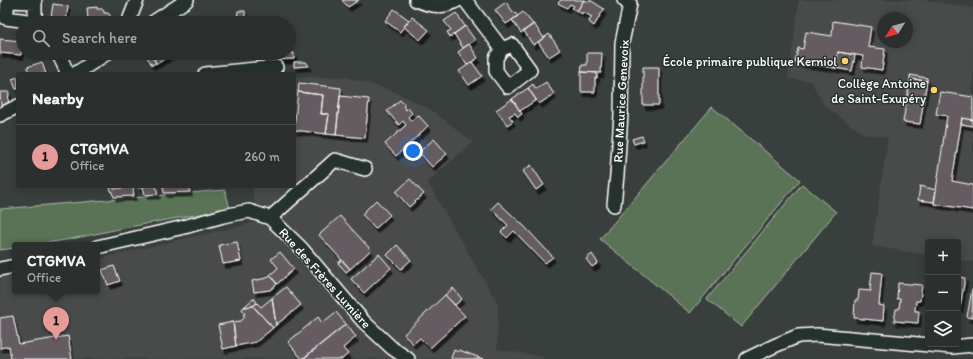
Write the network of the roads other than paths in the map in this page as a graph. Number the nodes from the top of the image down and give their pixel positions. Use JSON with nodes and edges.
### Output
{"nodes":[{"id":1,"x":137,"y":0,"type":"edge"},
{"id":2,"x":187,"y":0,"type":"edge"},
{"id":3,"x":416,"y":0,"type":"edge"},
{"id":4,"x":458,"y":0,"type":"edge"},
{"id":5,"x":464,"y":0,"type":"edge"},
{"id":6,"x":629,"y":1,"type":"edge"},
{"id":7,"x":131,"y":16,"type":"edge"},
{"id":8,"x":163,"y":16,"type":"edge"},
{"id":9,"x":502,"y":49,"type":"dead end"},
{"id":10,"x":61,"y":60,"type":"edge"},
{"id":11,"x":96,"y":60,"type":"edge"},
{"id":12,"x":276,"y":68,"type":"dead end"},
{"id":13,"x":67,"y":72,"type":"edge"},
{"id":14,"x":78,"y":72,"type":"edge"},
{"id":15,"x":229,"y":72,"type":"edge"},
{"id":16,"x":16,"y":107,"type":"edge"},
{"id":17,"x":0,"y":115,"type":"edge"},
{"id":18,"x":365,"y":169,"type":"dead end"},
{"id":19,"x":614,"y":205,"type":"dead end"},
{"id":20,"x":270,"y":218,"type":"junction"},
{"id":21,"x":100,"y":246,"type":"edge"},
{"id":22,"x":12,"y":267,"type":"edge"},
{"id":23,"x":0,"y":269,"type":"edge"},
{"id":24,"x":973,"y":345,"type":"edge"},
{"id":25,"x":408,"y":359,"type":"edge"},
{"id":26,"x":747,"y":359,"type":"edge"}],
"edges":[{"from":1,"to":7,"type":"street"},
{"from":2,"to":8,"type":"street"},
{"from":3,"to":4,"type":"street"},
{"from":5,"to":9,"type":"street"},
{"from":6,"to":19,"type":"street","name":"Rue Maurice Genevoix"},
{"from":10,"to":13,"type":"street"},
{"from":11,"to":14,"type":"street"},
{"from":12,"to":15,"type":"street"},
{"from":16,"to":17,"type":"street"},
{"from":18,"to":20,"type":"street"},
{"from":20,"to":21,"type":"street","name":"Rue des Frères Lumière"},
{"from":20,"to":25,"type":"street","name":"Rue des Frères Lumière"},
{"from":22,"to":23,"type":"street"},
{"from":24,"to":26,"type":"street"}]}
